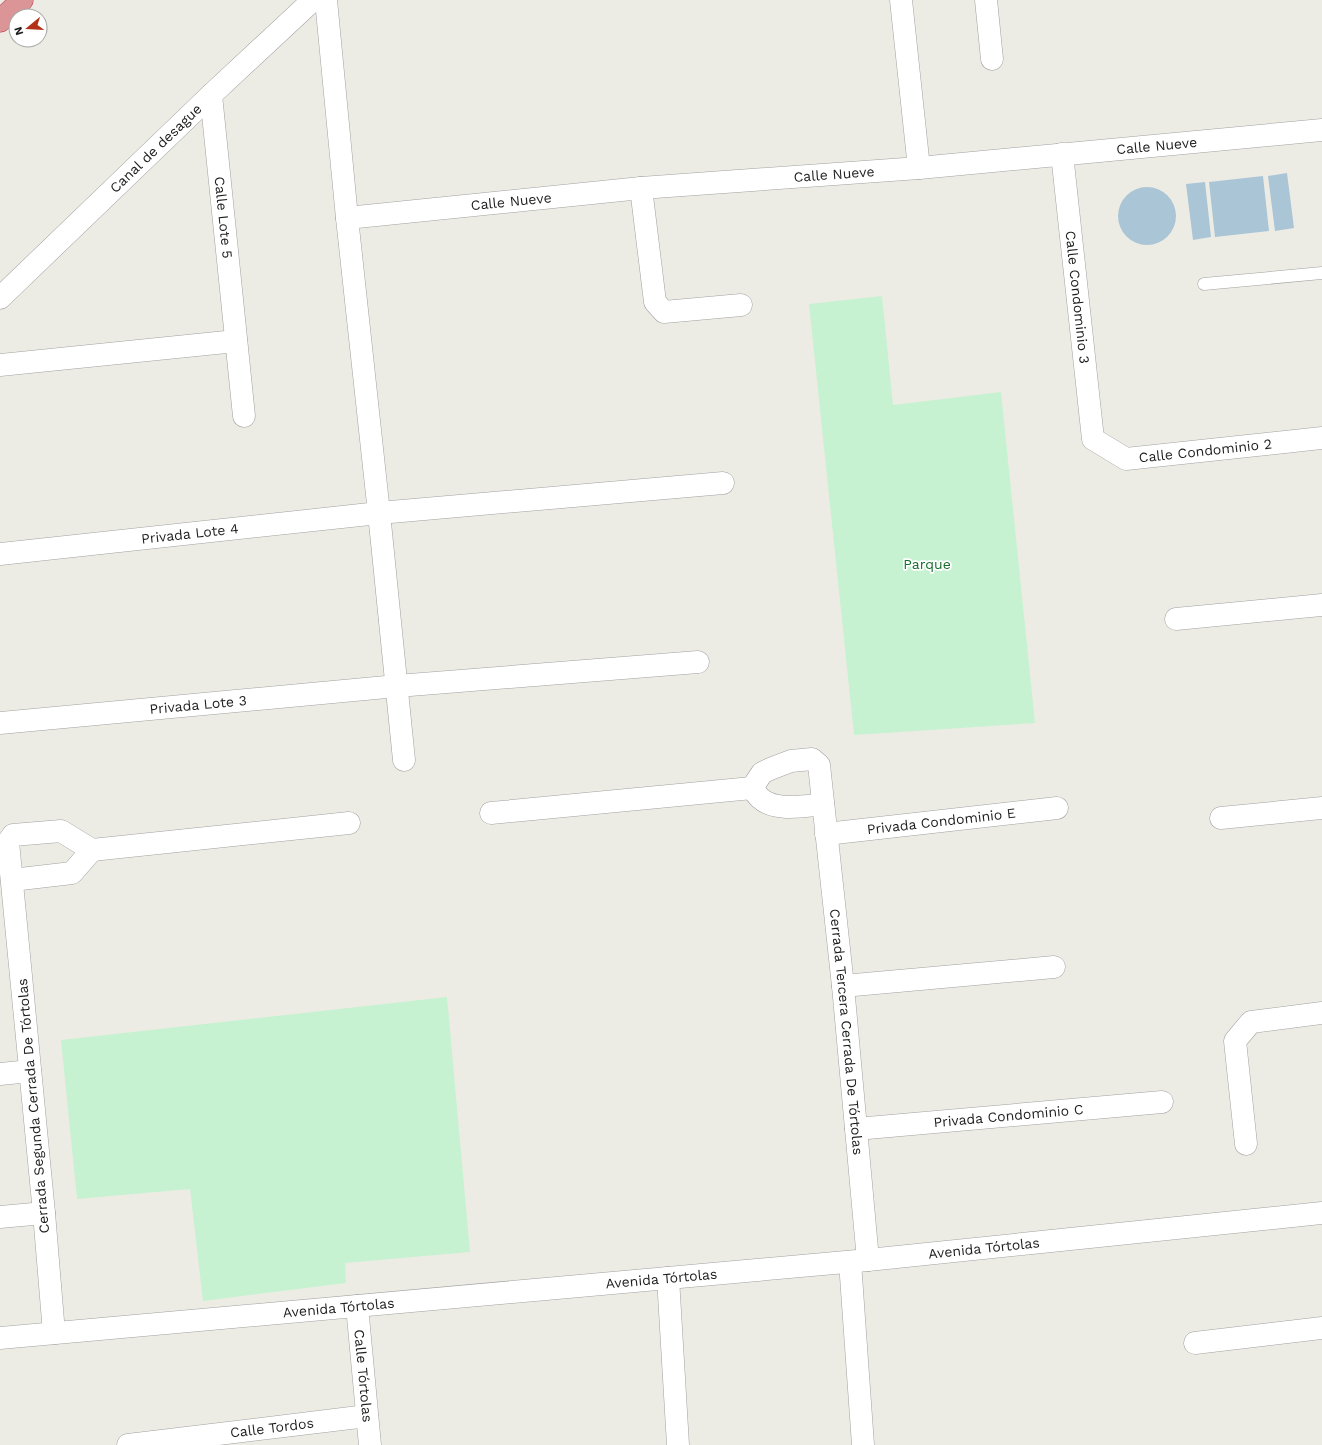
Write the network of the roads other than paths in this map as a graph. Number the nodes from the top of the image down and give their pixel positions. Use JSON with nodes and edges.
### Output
{"nodes":[{"id":1,"x":22,"y":0,"type":"edge"},
{"id":2,"x":313,"y":0,"type":"edge"},
{"id":3,"x":326,"y":0,"type":"edge"},
{"id":4,"x":900,"y":0,"type":"edge"},
{"id":5,"x":986,"y":0,"type":"edge"},
{"id":6,"x":0,"y":21,"type":"edge"},
{"id":7,"x":992,"y":59,"type":"dead end"},
{"id":8,"x":211,"y":95,"type":"junction"},
{"id":9,"x":1322,"y":130,"type":"edge"},
{"id":10,"x":1062,"y":154,"type":"junction"},
{"id":11,"x":919,"y":168,"type":"junction"},
{"id":12,"x":640,"y":188,"type":"junction"},
{"id":13,"x":347,"y":218,"type":"junction"},
{"id":14,"x":1322,"y":273,"type":"edge"},
{"id":15,"x":1204,"y":284,"type":"dead end"},
{"id":16,"x":0,"y":298,"type":"edge"},
{"id":17,"x":741,"y":305,"type":"dead end"},
{"id":18,"x":236,"y":340,"type":"junction"},
{"id":19,"x":0,"y":365,"type":"edge"},
{"id":20,"x":244,"y":416,"type":"dead end"},
{"id":21,"x":1322,"y":438,"type":"edge"},
{"id":22,"x":1093,"y":439,"type":"joint"},
{"id":23,"x":723,"y":483,"type":"dead end"},
{"id":24,"x":379,"y":513,"type":"junction"},
{"id":25,"x":0,"y":554,"type":"edge"},
{"id":26,"x":1322,"y":605,"type":"edge"},
{"id":27,"x":1176,"y":619,"type":"dead end"},
{"id":28,"x":698,"y":662,"type":"dead end"},
{"id":29,"x":397,"y":686,"type":"junction"},
{"id":30,"x":0,"y":723,"type":"edge"},
{"id":31,"x":404,"y":760,"type":"dead end"},
{"id":32,"x":752,"y":788,"type":"junction"},
{"id":33,"x":823,"y":804,"type":"junction"},
{"id":34,"x":1057,"y":808,"type":"dead end"},
{"id":35,"x":1322,"y":808,"type":"edge"},
{"id":36,"x":491,"y":813,"type":"dead end"},
{"id":37,"x":1221,"y":818,"type":"dead end"},
{"id":38,"x":349,"y":823,"type":"dead end"},
{"id":39,"x":826,"y":834,"type":"junction"},
{"id":40,"x":92,"y":850,"type":"junction"},
{"id":41,"x":12,"y":880,"type":"junction"},
{"id":42,"x":7,"y":913,"type":"edge"},
{"id":43,"x":1054,"y":967,"type":"dead end"},
{"id":44,"x":843,"y":986,"type":"junction"},
{"id":45,"x":1322,"y":1013,"type":"edge"},
{"id":46,"x":30,"y":1071,"type":"junction"},
{"id":47,"x":0,"y":1074,"type":"edge"},
{"id":48,"x":1162,"y":1102,"type":"dead end"},
{"id":49,"x":856,"y":1129,"type":"junction"},
{"id":50,"x":1246,"y":1144,"type":"dead end"},
{"id":51,"x":44,"y":1213,"type":"junction"},
{"id":52,"x":1322,"y":1213,"type":"edge"},
{"id":53,"x":0,"y":1217,"type":"edge"},
{"id":54,"x":859,"y":1261,"type":"junction"},
{"id":55,"x":668,"y":1278,"type":"junction"},
{"id":56,"x":357,"y":1306,"type":"junction"},
{"id":57,"x":1322,"y":1328,"type":"edge"},
{"id":58,"x":54,"y":1333,"type":"junction"},
{"id":59,"x":0,"y":1338,"type":"edge"},
{"id":60,"x":1195,"y":1343,"type":"dead end"},
{"id":61,"x":367,"y":1416,"type":"junction"},
{"id":62,"x":128,"y":1445,"type":"edge"},
{"id":63,"x":370,"y":1445,"type":"edge"},
{"id":64,"x":678,"y":1445,"type":"edge"},
{"id":65,"x":863,"y":1445,"type":"edge"}],
"edges":[{"from":1,"to":6,"type":"highway"},
{"from":2,"to":8,"type":"street","name":"Canal de desague"},
{"from":3,"to":13,"type":"street"},
{"from":4,"to":11,"type":"street"},
{"from":5,"to":7,"type":"street"},
{"from":8,"to":16,"type":"street","name":"Canal de desague"},
{"from":8,"to":18,"type":"street","name":"Calle Lote 5"},
{"from":9,"to":10,"type":"street","name":"Calle Nueve"},
{"from":10,"to":11,"type":"street","name":"Calle Nueve"},
{"from":10,"to":22,"type":"street","name":"Calle Condominio 3"},
{"from":11,"to":12,"type":"street","name":"Calle Nueve"},
{"from":12,"to":13,"type":"street","name":"Calle Nueve"},
{"from":12,"to":17,"type":"street"},
{"from":13,"to":24,"type":"street"},
{"from":14,"to":15,"type":"lane"},
{"from":18,"to":19,"type":"street"},
{"from":18,"to":20,"type":"street","name":"Calle Lote 5"},
{"from":21,"to":22,"type":"street","name":"Calle Condominio 2"},
{"from":23,"to":24,"type":"street","name":"Privada Lote 4"},
{"from":24,"to":25,"type":"street","name":"Privada Lote 4"},
{"from":24,"to":29,"type":"street"},
{"from":26,"to":27,"type":"street"},
{"from":28,"to":29,"type":"street","name":"Privada Lote 3"},
{"from":29,"to":30,"type":"street","name":"Privada Lote 3"},
{"from":29,"to":31,"type":"street"},
{"from":32,"to":33,"type":"street"},
{"from":32,"to":33,"type":"street","name":"Cerrada Tercera Cerrada De Tórtolas"},
{"from":32,"to":36,"type":"street"},
{"from":33,"to":39,"type":"street","name":"Cerrada Tercera Cerrada De Tórtolas"},
{"from":34,"to":39,"type":"street","name":"Privada Condominio E"},
{"from":35,"to":37,"type":"street"},
{"from":38,"to":40,"type":"street"},
{"from":39,"to":44,"type":"street","name":"Cerrada Tercera Cerrada De Tórtolas"},
{"from":40,"to":41,"type":"street"},
{"from":40,"to":41,"type":"street","name":"Cerrada Segunda Cerrada De Tórtolas"},
{"from":41,"to":42,"type":"street","name":"Cerrada Segunda Cerrada De Tórtolas"},
{"from":42,"to":46,"type":"street","name":"Cerrada Segunda Cerrada De Tórtolas"},
{"from":43,"to":44,"type":"street"},
{"from":44,"to":49,"type":"street","name":"Cerrada Tercera Cerrada De Tórtolas"},
{"from":45,"to":50,"type":"street"},
{"from":46,"to":47,"type":"street"},
{"from":46,"to":51,"type":"street","name":"Cerrada Segunda Cerrada De Tórtolas"},
{"from":48,"to":49,"type":"street","name":"Privada Condominio C"},
{"from":49,"to":54,"type":"street","name":"Cerrada Tercera Cerrada De Tórtolas"},
{"from":51,"to":53,"type":"street"},
{"from":51,"to":58,"type":"street","name":"Cerrada Segunda Cerrada De Tórtolas"},
{"from":52,"to":54,"type":"street","name":"Avenida Tórtolas"},
{"from":54,"to":55,"type":"street","name":"Avenida Tórtolas"},
{"from":54,"to":65,"type":"street","name":"Cerrada Tercera Cerrada De Tórtolas"},
{"from":55,"to":56,"type":"street","name":"Avenida Tórtolas"},
{"from":55,"to":64,"type":"street"},
{"from":56,"to":58,"type":"street","name":"Avenida Tórtolas"},
{"from":56,"to":61,"type":"street","name":"Calle Tórtolas"},
{"from":57,"to":60,"type":"street"},
{"from":58,"to":59,"type":"street","name":"Avenida Tórtolas"},
{"from":61,"to":62,"type":"street","name":"Calle Tordos"},
{"from":61,"to":63,"type":"street","name":"Calle Tórtolas"}]}
